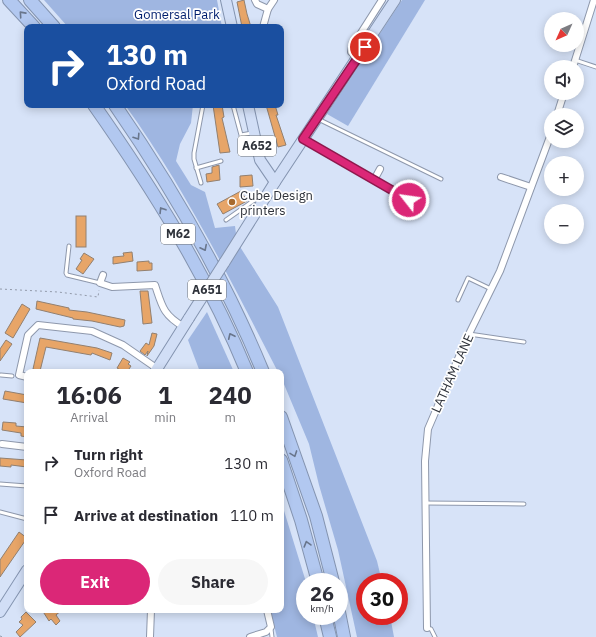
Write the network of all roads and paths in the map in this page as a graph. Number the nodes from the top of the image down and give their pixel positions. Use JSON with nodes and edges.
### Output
{"nodes":[{"id":1,"x":9,"y":0,"type":"edge"},
{"id":2,"x":30,"y":0,"type":"edge"},
{"id":3,"x":226,"y":0,"type":"edge"},
{"id":4,"x":255,"y":0,"type":"edge"},
{"id":5,"x":274,"y":0,"type":"edge"},
{"id":6,"x":382,"y":0,"type":"edge"},
{"id":7,"x":395,"y":0,"type":"edge"},
{"id":8,"x":594,"y":0,"type":"edge"},
{"id":9,"x":268,"y":9,"type":"junction"},
{"id":10,"x":31,"y":24,"type":"edge"},
{"id":11,"x":51,"y":24,"type":"edge"},
{"id":12,"x":231,"y":24,"type":"edge"},
{"id":13,"x":264,"y":24,"type":"edge"},
{"id":14,"x":358,"y":57,"type":"junction"},
{"id":15,"x":575,"y":60,"type":"edge"},
{"id":16,"x":584,"y":63,"type":"edge"},
{"id":17,"x":596,"y":67,"type":"edge"},
{"id":18,"x":96,"y":108,"type":"edge"},
{"id":19,"x":117,"y":108,"type":"edge"},
{"id":20,"x":202,"y":108,"type":"edge"},
{"id":21,"x":234,"y":108,"type":"edge"},
{"id":22,"x":249,"y":108,"type":"edge"},
{"id":23,"x":317,"y":118,"type":"junction"},
{"id":24,"x":254,"y":133,"type":"junction"},
{"id":25,"x":303,"y":139,"type":"junction"},
{"id":26,"x":546,"y":148,"type":"edge"},
{"id":27,"x":221,"y":161,"type":"dead end"},
{"id":28,"x":196,"y":168,"type":"junction"},
{"id":29,"x":380,"y":169,"type":"dead end"},
{"id":30,"x":501,"y":177,"type":"dead end"},
{"id":31,"x":441,"y":179,"type":"dead end"},
{"id":32,"x":374,"y":180,"type":"junction"},
{"id":33,"x":275,"y":182,"type":"junction"},
{"id":34,"x":200,"y":183,"type":"dead end"},
{"id":35,"x":408,"y":187,"type":"dead end"},
{"id":36,"x":531,"y":187,"type":"junction"},
{"id":37,"x":403,"y":196,"type":"junction"},
{"id":38,"x":265,"y":197,"type":"junction"},
{"id":39,"x":409,"y":200,"type":"dead end"},
{"id":40,"x":226,"y":220,"type":"dead end"},
{"id":41,"x":69,"y":246,"type":"dead end"},
{"id":42,"x":103,"y":275,"type":"dead end"},
{"id":43,"x":100,"y":283,"type":"junction"},
{"id":44,"x":492,"y":288,"type":"junction"},
{"id":45,"x":0,"y":289,"type":"edge"},
{"id":46,"x":458,"y":300,"type":"dead end"},
{"id":47,"x":186,"y":322,"type":"junction"},
{"id":48,"x":469,"y":334,"type":"junction"},
{"id":49,"x":524,"y":342,"type":"dead end"},
{"id":50,"x":155,"y":369,"type":"edge"},
{"id":51,"x":159,"y":369,"type":"edge"},
{"id":52,"x":246,"y":369,"type":"edge"},
{"id":53,"x":262,"y":369,"type":"edge"},
{"id":54,"x":1,"y":375,"type":"dead end"},
{"id":55,"x":19,"y":375,"type":"junction"},
{"id":56,"x":12,"y":376,"type":"joint"},
{"id":57,"x":24,"y":376,"type":"edge"},
{"id":58,"x":284,"y":425,"type":"edge"},
{"id":59,"x":2,"y":444,"type":"dead end"},
{"id":60,"x":24,"y":447,"type":"edge"},
{"id":61,"x":284,"y":469,"type":"edge"},
{"id":62,"x":0,"y":484,"type":"edge"},
{"id":63,"x":24,"y":486,"type":"edge"},
{"id":64,"x":426,"y":502,"type":"junction"},
{"id":65,"x":524,"y":504,"type":"dead end"},
{"id":66,"x":0,"y":512,"type":"edge"},
{"id":67,"x":24,"y":518,"type":"edge"},
{"id":68,"x":316,"y":573,"type":"edge"},
{"id":69,"x":331,"y":573,"type":"edge"},
{"id":70,"x":24,"y":575,"type":"edge"},
{"id":71,"x":0,"y":612,"type":"edge"},
{"id":72,"x":151,"y":613,"type":"edge"},
{"id":73,"x":268,"y":613,"type":"edge"},
{"id":74,"x":327,"y":625,"type":"edge"},
{"id":75,"x":342,"y":625,"type":"edge"},
{"id":76,"x":270,"y":627,"type":"junction"},
{"id":77,"x":427,"y":628,"type":"joint"},
{"id":78,"x":0,"y":636,"type":"edge"},
{"id":79,"x":3,"y":637,"type":"edge"},
{"id":80,"x":150,"y":637,"type":"edge"},
{"id":81,"x":250,"y":637,"type":"edge"},
{"id":82,"x":272,"y":637,"type":"edge"},
{"id":83,"x":330,"y":637,"type":"edge"},
{"id":84,"x":344,"y":637,"type":"edge"},
{"id":85,"x":435,"y":637,"type":"edge"}],
"edges":[{"from":10,"to":1,"type":"highway","one_way":true},
{"from":2,"to":11,"type":"highway"},
{"from":3,"to":12,"type":"main road"},
{"from":4,"to":9,"type":"street"},
{"from":5,"to":9,"type":"street"},
{"from":6,"to":14,"type":"street"},
{"from":7,"to":14,"type":"main road","number":"A651"},
{"from":8,"to":15,"type":"street"},
{"from":9,"to":13,"type":"street"},
{"from":14,"to":23,"type":"main road","number":"A651"},
{"from":16,"to":17,"type":"lane"},
{"from":52,"to":18,"type":"highway","number":"M62","one_way":true},
{"from":19,"to":53,"type":"highway","number":"M62","one_way":true},
{"from":20,"to":28,"type":"lane"},
{"from":21,"to":24,"type":"lane"},
{"from":22,"to":24,"type":"main road","number":"A652"},
{"from":23,"to":25,"type":"main road","number":"A651"},
{"from":23,"to":31,"type":"lane"},
{"from":24,"to":33,"type":"main road","number":"A652"},
{"from":25,"to":32,"type":"street"},
{"from":25,"to":33,"type":"main road","number":"A651"},
{"from":26,"to":36,"type":"street","name":"LATHAM LANE"},
{"from":27,"to":28,"type":"lane"},
{"from":28,"to":34,"type":"lane"},
{"from":29,"to":32,"type":"street"},
{"from":30,"to":36,"type":"street"},
{"from":32,"to":37,"type":"street"},
{"from":33,"to":38,"type":"main road","number":"A651"},
{"from":35,"to":37,"type":"street"},
{"from":36,"to":44,"type":"street","name":"LATHAM LANE"},
{"from":37,"to":39,"type":"street"},
{"from":38,"to":40,"type":"lane"},
{"from":38,"to":47,"type":"main road","number":"A651","bridge":true},
{"from":41,"to":43,"type":"lane"},
{"from":42,"to":43,"type":"street"},
{"from":43,"to":45,"type":"path"},
{"from":43,"to":47,"type":"street"},
{"from":44,"to":46,"type":"lane"},
{"from":44,"to":48,"type":"street","name":"LATHAM LANE"},
{"from":47,"to":51,"type":"main road","number":"A651"},
{"from":48,"to":49,"type":"lane"},
{"from":48,"to":64,"type":"street","name":"LATHAM LANE"},
{"from":50,"to":55,"type":"street"},
{"from":54,"to":56,"type":"lane"},
{"from":55,"to":56,"type":"street"},
{"from":55,"to":57,"type":"street"},
{"from":58,"to":69,"type":"highway","one_way":true},
{"from":59,"to":60,"type":"street"},
{"from":68,"to":61,"type":"highway","one_way":true},
{"from":62,"to":63,"type":"lane"},
{"from":64,"to":65,"type":"lane"},
{"from":64,"to":77,"type":"street","name":"LATHAM LANE"},
{"from":66,"to":67,"type":"lane"},
{"from":70,"to":71,"type":"main road"},
{"from":72,"to":80,"type":"street"},
{"from":73,"to":76,"type":"street"},
{"from":74,"to":83,"type":"highway"},
{"from":75,"to":84,"type":"highway"},
{"from":76,"to":81,"type":"street"},
{"from":76,"to":82,"type":"lane"},
{"from":77,"to":85,"type":"lane"},
{"from":78,"to":79,"type":"path"}]}
